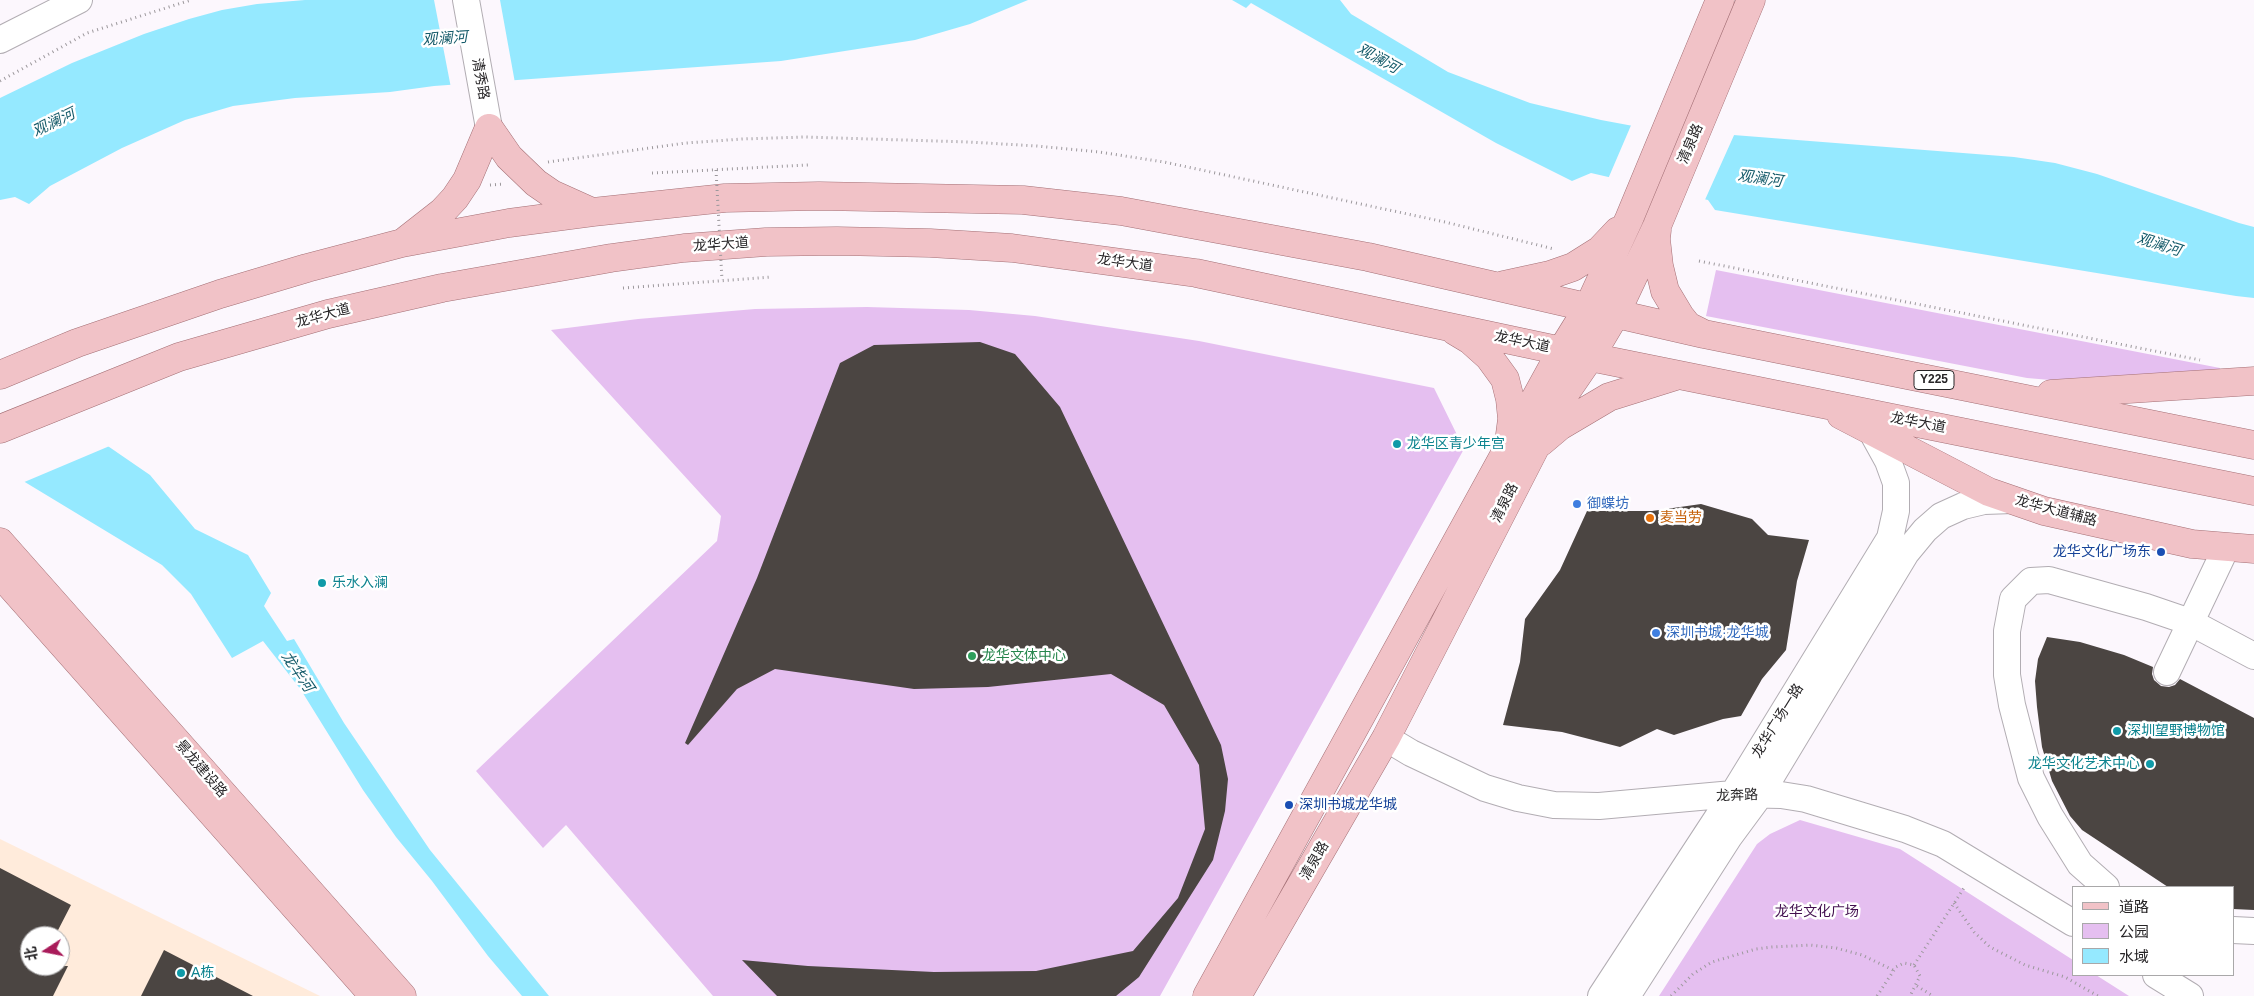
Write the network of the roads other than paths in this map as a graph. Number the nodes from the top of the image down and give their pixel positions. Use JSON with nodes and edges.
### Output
{"nodes":[{"id":1,"x":80,"y":0,"type":"edge"},
{"id":2,"x":466,"y":0,"type":"edge"},
{"id":3,"x":1720,"y":0,"type":"edge"},
{"id":4,"x":1751,"y":0,"type":"edge"},
{"id":5,"x":0,"y":40,"type":"edge"},
{"id":6,"x":489,"y":128,"type":"junction"},
{"id":7,"x":592,"y":212,"type":"junction"},
{"id":8,"x":1629,"y":219,"type":"junction"},
{"id":9,"x":1657,"y":226,"type":"junction"},
{"id":10,"x":402,"y":243,"type":"junction"},
{"id":11,"x":1494,"y":286,"type":"junction"},
{"id":12,"x":1588,"y":308,"type":"junction"},
{"id":13,"x":1615,"y":314,"type":"junction"},
{"id":14,"x":1445,"y":325,"type":"junction"},
{"id":15,"x":1704,"y":334,"type":"junction"},
{"id":16,"x":1562,"y":350,"type":"junction"},
{"id":17,"x":1590,"y":357,"type":"junction"},
{"id":18,"x":0,"y":375,"type":"edge"},
{"id":19,"x":1681,"y":375,"type":"junction"},
{"id":20,"x":2254,"y":381,"type":"edge"},
{"id":21,"x":2018,"y":397,"type":"junction"},
{"id":22,"x":1817,"y":402,"type":"junction"},
{"id":23,"x":0,"y":429,"type":"edge"},
{"id":24,"x":1872,"y":432,"type":"junction"},
{"id":25,"x":2254,"y":445,"type":"edge"},
{"id":26,"x":1520,"y":449,"type":"junction"},
{"id":27,"x":2254,"y":491,"type":"edge"},
{"id":28,"x":2013,"y":500,"type":"junction"},
{"id":29,"x":0,"y":542,"type":"edge"},
{"id":30,"x":2226,"y":548,"type":"junction"},
{"id":31,"x":2254,"y":549,"type":"edge"},
{"id":32,"x":0,"y":574,"type":"edge"},
{"id":33,"x":2190,"y":622,"type":"junction"},
{"id":34,"x":2254,"y":656,"type":"edge"},
{"id":35,"x":2167,"y":672,"type":"dead end"},
{"id":36,"x":1386,"y":738,"type":"junction"},
{"id":37,"x":1732,"y":794,"type":"junction"},
{"id":38,"x":1760,"y":795,"type":"junction"},
{"id":39,"x":2105,"y":886,"type":"edge"},
{"id":40,"x":2072,"y":922,"type":"edge"},
{"id":41,"x":2234,"y":930,"type":"edge"},
{"id":42,"x":2254,"y":931,"type":"edge"},
{"id":43,"x":2158,"y":976,"type":"edge"},
{"id":44,"x":374,"y":996,"type":"edge"},
{"id":45,"x":402,"y":996,"type":"edge"},
{"id":46,"x":1207,"y":996,"type":"edge"},
{"id":47,"x":1237,"y":996,"type":"edge"},
{"id":48,"x":1601,"y":996,"type":"edge"},
{"id":49,"x":1627,"y":996,"type":"edge"},
{"id":50,"x":2190,"y":996,"type":"edge"}],
"edges":[{"from":1,"to":5,"type":"street"},
{"from":2,"to":6,"type":"street","name":"清秀路"},
{"from":3,"to":8,"type":"main road","name":"清泉路"},
{"from":4,"to":9,"type":"main road","name":"清泉路"},
{"from":6,"to":7,"type":"main road"},
{"from":6,"to":10,"type":"main road"},
{"from":7,"to":10,"type":"main road"},
{"from":7,"to":11,"type":"main road"},
{"from":8,"to":11,"type":"main road"},
{"from":8,"to":12,"type":"main road","name":"清泉路"},
{"from":9,"to":13,"type":"main road","name":"清泉路"},
{"from":9,"to":15,"type":"main road"},
{"from":10,"to":18,"type":"main road"},
{"from":11,"to":12,"type":"main road"},
{"from":12,"to":13,"type":"main road","number":"Y225"},
{"from":12,"to":16,"type":"main road","name":"清泉路"},
{"from":13,"to":15,"type":"main road","number":"Y225"},
{"from":13,"to":17,"type":"main road","name":"清泉路"},
{"from":14,"to":16,"type":"main road","name":"龙华大道"},
{"from":14,"to":23,"type":"main road","name":"龙华大道"},
{"from":14,"to":26,"type":"main road"},
{"from":15,"to":21,"type":"main road","number":"Y225"},
{"from":16,"to":17,"type":"main road","name":"龙华大道"},
{"from":16,"to":26,"type":"main road","name":"清泉路"},
{"from":17,"to":19,"type":"main road","name":"龙华大道"},
{"from":17,"to":26,"type":"main road","name":"清泉路"},
{"from":19,"to":22,"type":"main road","name":"龙华大道"},
{"from":19,"to":26,"type":"main road"},
{"from":20,"to":21,"type":"main road"},
{"from":21,"to":25,"type":"main road","number":"Y225"},
{"from":22,"to":24,"type":"main road","name":"龙华大道辅路"},
{"from":22,"to":27,"type":"main road","name":"龙华大道"},
{"from":24,"to":28,"type":"main road","name":"龙华大道辅路"},
{"from":24,"to":37,"type":"street","name":"龙华广场一路"},
{"from":26,"to":36,"type":"main road","name":"清泉路"},
{"from":26,"to":46,"type":"main road","name":"清泉路"},
{"from":28,"to":30,"type":"main road","name":"龙华大道辅路"},
{"from":28,"to":38,"type":"street","name":"龙华广场一路"},
{"from":29,"to":45,"type":"main road","name":"景龙建设路"},
{"from":30,"to":31,"type":"main road","name":"龙华大道辅路"},
{"from":30,"to":33,"type":"street"},
{"from":32,"to":44,"type":"main road","name":"景龙建设路"},
{"from":33,"to":34,"type":"street"},
{"from":33,"to":35,"type":"street"},
{"from":33,"to":39,"type":"street"},
{"from":36,"to":37,"type":"street","name":"龙奔路"},
{"from":36,"to":47,"type":"main road","name":"清泉路"},
{"from":37,"to":38,"type":"street","name":"龙奔路"},
{"from":37,"to":48,"type":"street","name":"龙华广场一路"},
{"from":38,"to":40,"type":"street","name":"龙奔路"},
{"from":38,"to":49,"type":"street","name":"龙华广场一路"},
{"from":41,"to":42,"type":"street"},
{"from":43,"to":50,"type":"street"}]}
